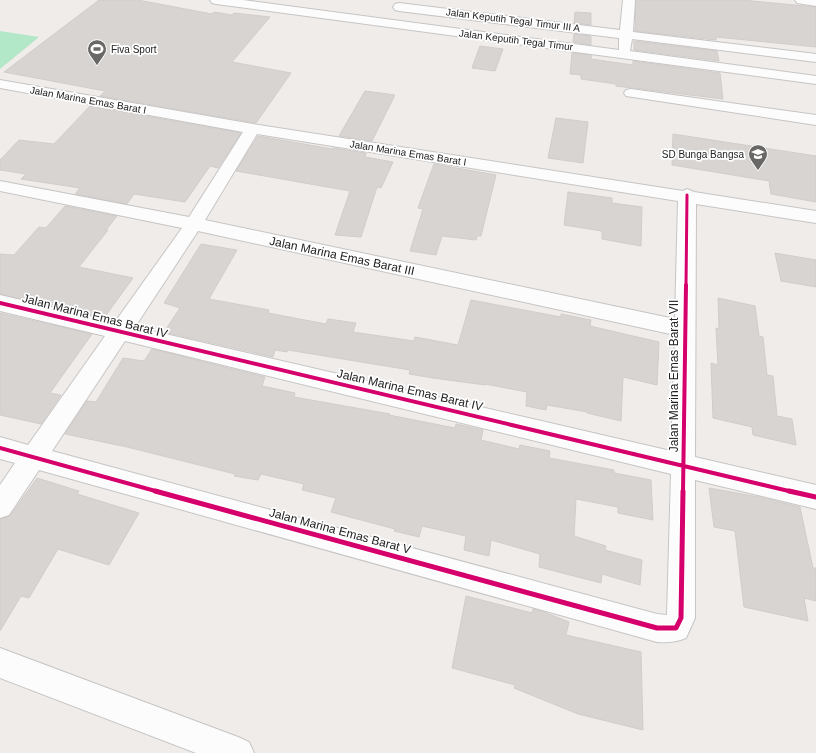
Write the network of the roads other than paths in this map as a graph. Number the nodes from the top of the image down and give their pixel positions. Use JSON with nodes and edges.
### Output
{"nodes":[{"id":1,"x":216,"y":0,"type":"edge"},
{"id":2,"x":629,"y":0,"type":"edge"},
{"id":3,"x":801,"y":0,"type":"edge"},
{"id":4,"x":247,"y":2,"type":"edge"},
{"id":5,"x":816,"y":2,"type":"edge"},
{"id":6,"x":401,"y":3,"type":"edge"},
{"id":7,"x":388,"y":23,"type":"junction"},
{"id":8,"x":626,"y":34,"type":"junction"},
{"id":9,"x":625,"y":54,"type":"junction"},
{"id":10,"x":816,"y":58,"type":"edge"},
{"id":11,"x":816,"y":80,"type":"edge"},
{"id":12,"x":0,"y":84,"type":"edge"},
{"id":13,"x":631,"y":93,"type":"dead end"},
{"id":14,"x":816,"y":120,"type":"edge"},
{"id":15,"x":254,"y":129,"type":"junction"},
{"id":16,"x":0,"y":186,"type":"edge"},
{"id":17,"x":687,"y":196,"type":"junction"},
{"id":18,"x":816,"y":217,"type":"edge"},
{"id":19,"x":194,"y":224,"type":"junction"},
{"id":20,"x":0,"y":303,"type":"edge"},
{"id":21,"x":684,"y":329,"type":"junction"},
{"id":22,"x":120,"y":332,"type":"junction"},
{"id":23,"x":0,"y":448,"type":"edge"},
{"id":24,"x":32,"y":457,"type":"junction"},
{"id":25,"x":684,"y":465,"type":"junction"},
{"id":26,"x":816,"y":497,"type":"edge"},
{"id":27,"x":0,"y":506,"type":"edge"},
{"id":28,"x":676,"y":628,"type":"joint"},
{"id":29,"x":0,"y":663,"type":"edge"},
{"id":30,"x":238,"y":753,"type":"edge"}],
"edges":[{"from":1,"to":4,"type":"street","name":"Jalan Keputih Tegal Timur"},
{"from":2,"to":8,"type":"street"},
{"from":3,"to":5,"type":"street"},
{"from":4,"to":7,"type":"street","name":"Jalan Keputih Tegal Timur"},
{"from":6,"to":7,"type":"street"},
{"from":6,"to":8,"type":"street","name":"Jalan Keputih Tegal Timur III A"},
{"from":7,"to":9,"type":"street","name":"Jalan Keputih Tegal Timur"},
{"from":8,"to":9,"type":"street"},
{"from":8,"to":10,"type":"street","name":"Jalan Keputih Tegal Timur III A"},
{"from":9,"to":11,"type":"street","name":"Jalan Keputih Tegal Timur"},
{"from":12,"to":15,"type":"street","name":"Jalan Marina Emas Barat I"},
{"from":13,"to":14,"type":"street"},
{"from":15,"to":17,"type":"street","name":"Jalan Marina Emas Barat I"},
{"from":15,"to":19,"type":"street"},
{"from":16,"to":19,"type":"street","name":"Jalan Marina Emas Barat III"},
{"from":17,"to":18,"type":"street","name":"Jalan Marina Emas Barat I"},
{"from":17,"to":21,"type":"street","name":"Jalan Marina Emas Barat VII"},
{"from":19,"to":21,"type":"street","name":"Jalan Marina Emas Barat III"},
{"from":19,"to":22,"type":"street"},
{"from":20,"to":22,"type":"street","name":"Jalan Marina Emas Barat IV"},
{"from":21,"to":25,"type":"street","name":"Jalan Marina Emas Barat VII"},
{"from":22,"to":24,"type":"street"},
{"from":22,"to":25,"type":"street","name":"Jalan Marina Emas Barat IV"},
{"from":23,"to":24,"type":"street","name":"Jalan Marina Emas Barat V"},
{"from":24,"to":27,"type":"street"},
{"from":24,"to":28,"type":"street","name":"Jalan Marina Emas Barat V"},
{"from":25,"to":26,"type":"street","name":"Jalan Marina Emas Barat IV"},
{"from":25,"to":28,"type":"street","name":"Jalan Marina Emas Barat VII"},
{"from":29,"to":30,"type":"street"}]}
